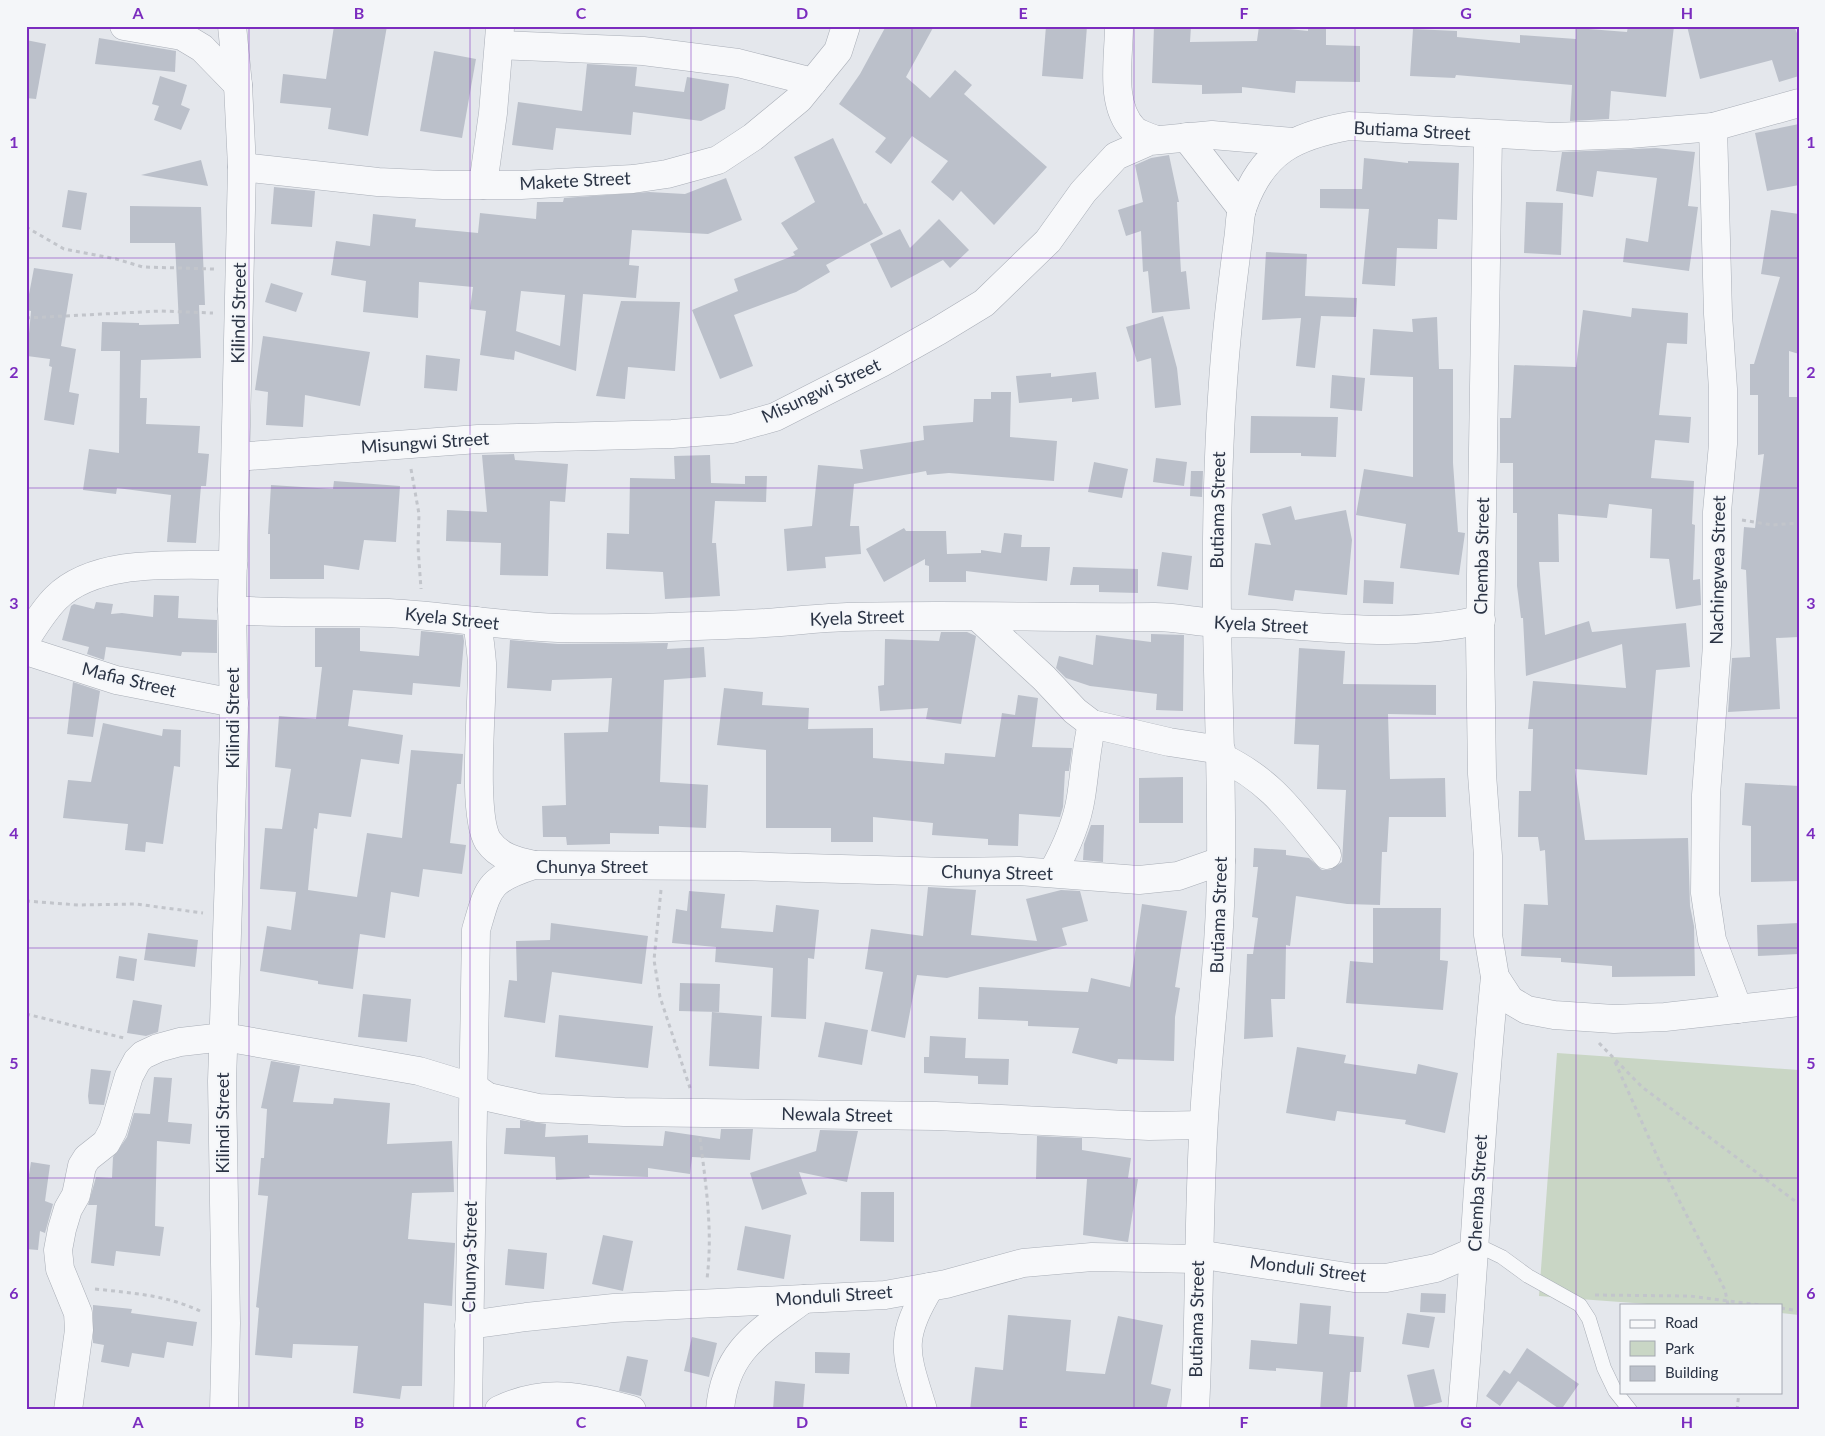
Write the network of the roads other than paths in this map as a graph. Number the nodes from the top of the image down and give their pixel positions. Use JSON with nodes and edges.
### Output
{"nodes":[{"id":1,"x":124,"y":26,"type":"edge"},
{"id":2,"x":232,"y":26,"type":"edge"},
{"id":3,"x":846,"y":26,"type":"edge"},
{"id":4,"x":1119,"y":26,"type":"edge"},
{"id":5,"x":500,"y":36,"type":"edge"},
{"id":6,"x":813,"y":82,"type":"junction"},
{"id":7,"x":238,"y":85,"type":"junction"},
{"id":8,"x":1799,"y":103,"type":"edge"},
{"id":9,"x":1713,"y":127,"type":"junction"},
{"id":10,"x":1488,"y":135,"type":"junction"},
{"id":11,"x":1186,"y":137,"type":"junction"},
{"id":12,"x":1156,"y":140,"type":"junction"},
{"id":13,"x":1293,"y":142,"type":"junction"},
{"id":14,"x":242,"y":167,"type":"junction"},
{"id":15,"x":483,"y":185,"type":"junction"},
{"id":16,"x":1242,"y":209,"type":"junction"},
{"id":17,"x":236,"y":457,"type":"junction"},
{"id":18,"x":233,"y":564,"type":"junction"},
{"id":19,"x":232,"y":610,"type":"junction"},
{"id":20,"x":979,"y":618,"type":"junction"},
{"id":21,"x":1481,"y":620,"type":"junction"},
{"id":22,"x":477,"y":621,"type":"junction"},
{"id":23,"x":1217,"y":623,"type":"junction"},
{"id":24,"x":508,"y":625,"type":"junction"},
{"id":25,"x":26,"y":639,"type":"edge"},
{"id":26,"x":26,"y":652,"type":"edge"},
{"id":27,"x":482,"y":663,"type":"junction"},
{"id":28,"x":234,"y":703,"type":"junction"},
{"id":29,"x":1092,"y":724,"type":"junction"},
{"id":30,"x":1221,"y":753,"type":"junction"},
{"id":31,"x":1327,"y":855,"type":"dead end"},
{"id":32,"x":1222,"y":861,"type":"junction"},
{"id":33,"x":534,"y":865,"type":"junction"},
{"id":34,"x":1052,"y":873,"type":"junction"},
{"id":35,"x":1495,"y":977,"type":"junction"},
{"id":36,"x":1799,"y":1002,"type":"edge"},
{"id":37,"x":1738,"y":1009,"type":"junction"},
{"id":38,"x":224,"y":1036,"type":"junction"},
{"id":39,"x":475,"y":1088,"type":"junction"},
{"id":40,"x":1203,"y":1125,"type":"junction"},
{"id":41,"x":1475,"y":1248,"type":"junction"},
{"id":42,"x":1197,"y":1257,"type":"junction"},
{"id":43,"x":930,"y":1287,"type":"junction"},
{"id":44,"x":804,"y":1299,"type":"junction"},
{"id":45,"x":469,"y":1325,"type":"junction"},
{"id":46,"x":68,"y":1410,"type":"edge"},
{"id":47,"x":224,"y":1410,"type":"edge"},
{"id":48,"x":468,"y":1410,"type":"edge"},
{"id":49,"x":499,"y":1410,"type":"edge"},
{"id":50,"x":632,"y":1410,"type":"edge"},
{"id":51,"x":720,"y":1410,"type":"edge"},
{"id":52,"x":923,"y":1410,"type":"edge"},
{"id":53,"x":1195,"y":1410,"type":"edge"},
{"id":54,"x":1462,"y":1410,"type":"edge"},
{"id":55,"x":1630,"y":1410,"type":"edge"}],
"edges":[{"from":1,"to":7,"type":"street"},
{"from":2,"to":7,"type":"street","name":"Kilindi Street"},
{"from":3,"to":6,"type":"street","name":"Makete Street"},
{"from":4,"to":12,"type":"street"},
{"from":5,"to":6,"type":"street"},
{"from":5,"to":15,"type":"street"},
{"from":6,"to":15,"type":"street","name":"Makete Street"},
{"from":7,"to":14,"type":"street","name":"Kilindi Street"},
{"from":8,"to":9,"type":"street","name":"Butiama Street"},
{"from":9,"to":10,"type":"street","name":"Butiama Street"},
{"from":9,"to":37,"type":"street","name":"Nachingwea Street"},
{"from":10,"to":13,"type":"street","name":"Butiama Street"},
{"from":10,"to":21,"type":"street","name":"Chemba Street"},
{"from":11,"to":12,"type":"street","name":"Misungwi Street"},
{"from":11,"to":13,"type":"street","name":"Misungwi Street"},
{"from":11,"to":16,"type":"street"},
{"from":12,"to":17,"type":"street","name":"Misungwi Street"},
{"from":13,"to":16,"type":"street","name":"Butiama Street"},
{"from":14,"to":15,"type":"street","name":"Makete Street"},
{"from":14,"to":17,"type":"street","name":"Kilindi Street"},
{"from":16,"to":23,"type":"street","name":"Butiama Street"},
{"from":17,"to":18,"type":"street","name":"Kilindi Street"},
{"from":18,"to":19,"type":"street","name":"Kilindi Street"},
{"from":18,"to":25,"type":"street"},
{"from":19,"to":22,"type":"street","name":"Kyela Street"},
{"from":19,"to":28,"type":"street","name":"Kilindi Street"},
{"from":20,"to":23,"type":"street","name":"Kyela Street"},
{"from":20,"to":24,"type":"street","name":"Kyela Street"},
{"from":20,"to":29,"type":"street"},
{"from":21,"to":23,"type":"street","name":"Kyela Street"},
{"from":21,"to":35,"type":"street","name":"Chemba Street"},
{"from":22,"to":24,"type":"street","name":"Kyela Street"},
{"from":22,"to":27,"type":"street"},
{"from":23,"to":30,"type":"street","name":"Butiama Street"},
{"from":24,"to":27,"type":"street"},
{"from":26,"to":28,"type":"street","name":"Mafia Street"},
{"from":27,"to":33,"type":"street"},
{"from":28,"to":38,"type":"street","name":"Kilindi Street"},
{"from":29,"to":30,"type":"street"},
{"from":29,"to":34,"type":"street"},
{"from":30,"to":31,"type":"street"},
{"from":30,"to":32,"type":"street","name":"Butiama Street"},
{"from":32,"to":34,"type":"street","name":"Chunya Street"},
{"from":32,"to":40,"type":"street","name":"Butiama Street"},
{"from":33,"to":34,"type":"street","name":"Chunya Street"},
{"from":33,"to":39,"type":"street","name":"Chunya Street"},
{"from":35,"to":37,"type":"street","name":"Chemba Street"},
{"from":35,"to":41,"type":"street","name":"Chemba Street"},
{"from":36,"to":37,"type":"street","name":"Chemba Street"},
{"from":38,"to":39,"type":"street","name":"Newala Street"},
{"from":38,"to":46,"type":"street","name":"Newala Street"},
{"from":38,"to":47,"type":"street","name":"Kilindi Street"},
{"from":39,"to":40,"type":"street","name":"Newala Street"},
{"from":39,"to":45,"type":"street","name":"Chunya Street"},
{"from":40,"to":42,"type":"street","name":"Butiama Street"},
{"from":41,"to":42,"type":"street","name":"Monduli Street"},
{"from":41,"to":54,"type":"street","name":"Chemba Street"},
{"from":41,"to":55,"type":"lane"},
{"from":42,"to":43,"type":"street","name":"Monduli Street"},
{"from":42,"to":53,"type":"street","name":"Butiama Street"},
{"from":43,"to":44,"type":"street","name":"Monduli Street"},
{"from":43,"to":52,"type":"street"},
{"from":44,"to":45,"type":"street","name":"Monduli Street"},
{"from":44,"to":51,"type":"street"},
{"from":45,"to":48,"type":"street","name":"Chunya Street"},
{"from":49,"to":50,"type":"street"}]}
